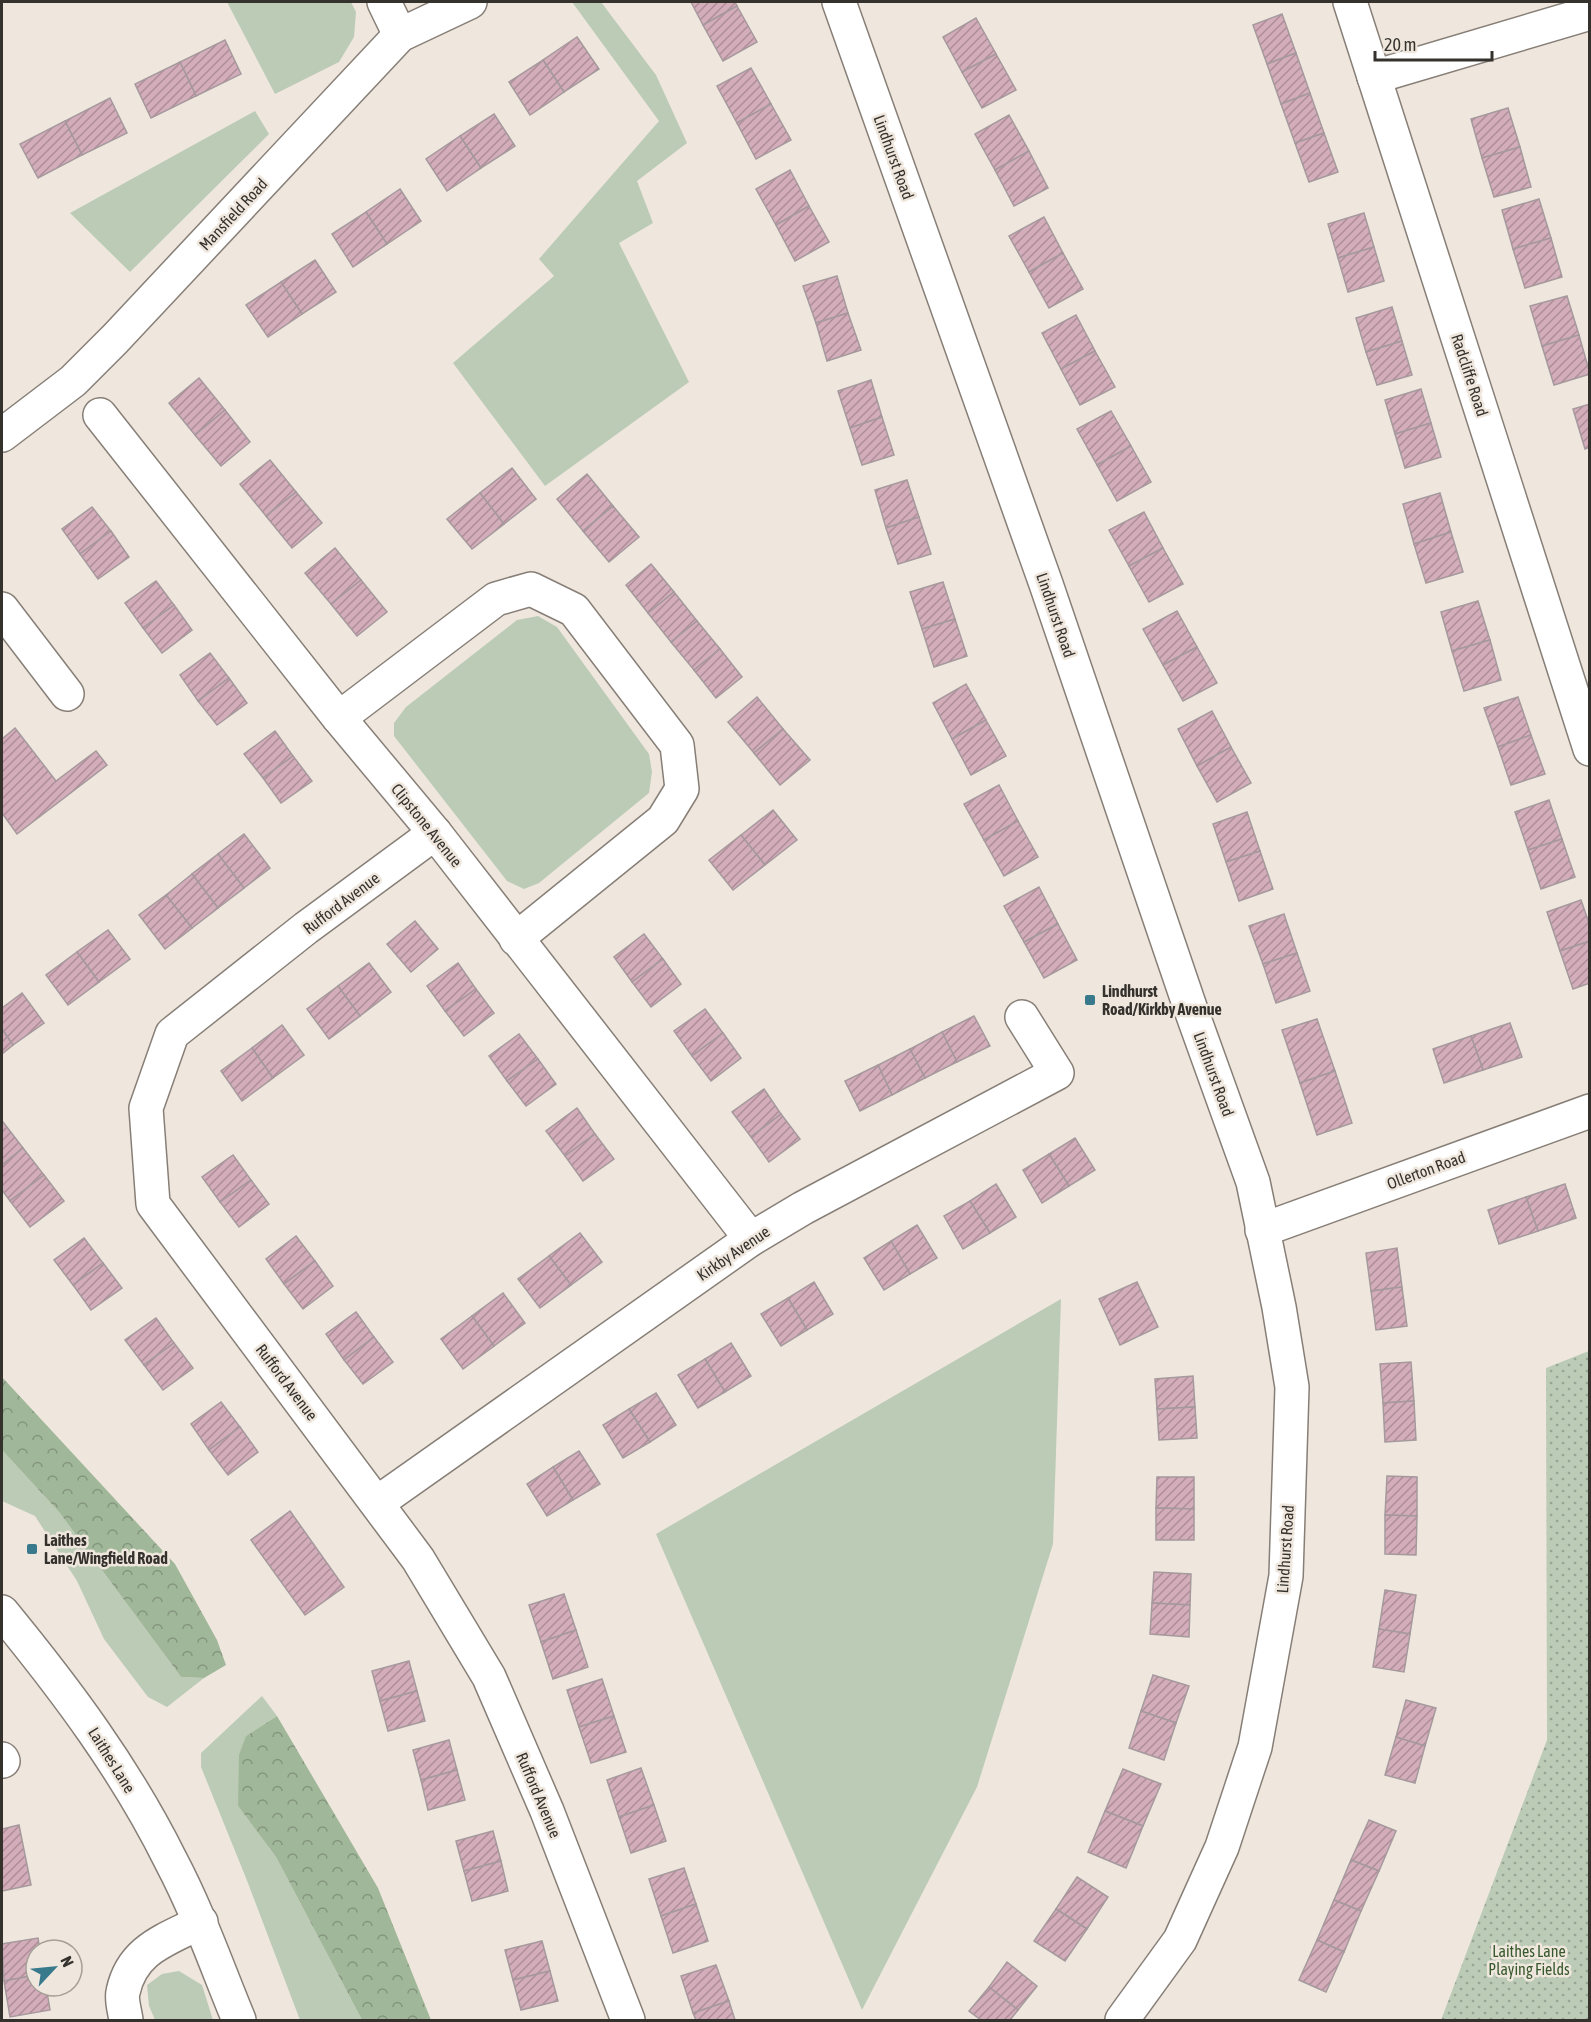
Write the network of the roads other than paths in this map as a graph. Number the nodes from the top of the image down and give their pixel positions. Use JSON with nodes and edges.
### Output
{"nodes":[{"id":1,"x":384,"y":2,"type":"edge"},
{"id":2,"x":470,"y":2,"type":"edge"},
{"id":3,"x":838,"y":2,"type":"edge"},
{"id":4,"x":1350,"y":2,"type":"edge"},
{"id":5,"x":1590,"y":13,"type":"edge"},
{"id":6,"x":400,"y":35,"type":"junction"},
{"id":7,"x":1374,"y":77,"type":"junction"},
{"id":8,"x":100,"y":415,"type":"dead end"},
{"id":9,"x":2,"y":435,"type":"edge"},
{"id":10,"x":2,"y":609,"type":"edge"},
{"id":11,"x":67,"y":694,"type":"dead end"},
{"id":12,"x":339,"y":718,"type":"junction"},
{"id":13,"x":1590,"y":749,"type":"edge"},
{"id":14,"x":435,"y":833,"type":"junction"},
{"id":15,"x":516,"y":939,"type":"junction"},
{"id":16,"x":1022,"y":1017,"type":"dead end"},
{"id":17,"x":1590,"y":1111,"type":"edge"},
{"id":18,"x":1262,"y":1230,"type":"junction"},
{"id":19,"x":752,"y":1239,"type":"junction"},
{"id":20,"x":377,"y":1503,"type":"junction"},
{"id":21,"x":2,"y":1612,"type":"edge"},
{"id":22,"x":201,"y":1922,"type":"junction"},
{"id":23,"x":126,"y":2020,"type":"edge"},
{"id":24,"x":239,"y":2020,"type":"edge"},
{"id":25,"x":628,"y":2020,"type":"edge"},
{"id":26,"x":1122,"y":2020,"type":"edge"}],
"edges":[{"from":1,"to":6,"type":"street"},
{"from":2,"to":6,"type":"street","name":"Mansfield Road"},
{"from":3,"to":18,"type":"street","name":"Lindhurst Road"},
{"from":4,"to":7,"type":"street","name":"Radcliffe Road"},
{"from":5,"to":7,"type":"street"},
{"from":6,"to":9,"type":"street","name":"Mansfield Road"},
{"from":7,"to":13,"type":"street","name":"Radcliffe Road"},
{"from":8,"to":12,"type":"street","name":"Clipstone Avenue"},
{"from":10,"to":11,"type":"street"},
{"from":12,"to":14,"type":"street","name":"Clipstone Avenue"},
{"from":12,"to":15,"type":"street"},
{"from":14,"to":15,"type":"street","name":"Clipstone Avenue"},
{"from":14,"to":20,"type":"street","name":"Rufford Avenue"},
{"from":15,"to":19,"type":"street","name":"Clipstone Avenue"},
{"from":16,"to":19,"type":"street","name":"Kirkby Avenue"},
{"from":17,"to":18,"type":"street","name":"Ollerton Road"},
{"from":18,"to":26,"type":"street","name":"Lindhurst Road"},
{"from":19,"to":20,"type":"street","name":"Kirkby Avenue"},
{"from":20,"to":25,"type":"street","name":"Rufford Avenue"},
{"from":21,"to":22,"type":"street","name":"Laithes Lane"},
{"from":22,"to":23,"type":"street"},
{"from":22,"to":24,"type":"street","name":"Laithes Lane"}]}
